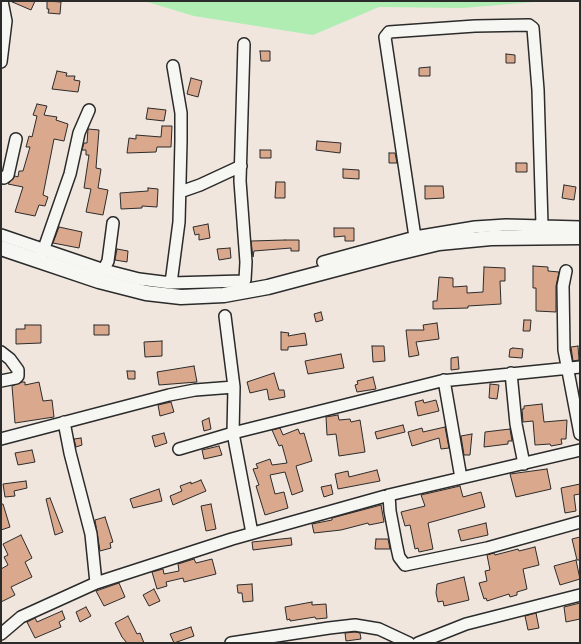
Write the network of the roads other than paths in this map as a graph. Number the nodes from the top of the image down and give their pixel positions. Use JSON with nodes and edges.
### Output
{"nodes":[{"id":1,"x":2,"y":1,"type":"edge"},
{"id":2,"x":244,"y":44,"type":"dead end"},
{"id":3,"x":1,"y":62,"type":"edge"},
{"id":4,"x":173,"y":66,"type":"dead end"},
{"id":5,"x":89,"y":110,"type":"dead end"},
{"id":6,"x":16,"y":139,"type":"dead end"},
{"id":7,"x":241,"y":166,"type":"junction"},
{"id":8,"x":1,"y":177,"type":"edge"},
{"id":9,"x":180,"y":192,"type":"junction"},
{"id":10,"x":113,"y":223,"type":"dead end"},
{"id":11,"x":542,"y":225,"type":"junction"},
{"id":12,"x":580,"y":227,"type":"edge"},
{"id":13,"x":1,"y":235,"type":"edge"},
{"id":14,"x":415,"y":237,"type":"junction"},
{"id":15,"x":580,"y":237,"type":"edge"},
{"id":16,"x":1,"y":248,"type":"edge"},
{"id":17,"x":41,"y":256,"type":"junction"},
{"id":18,"x":323,"y":262,"type":"dead end"},
{"id":19,"x":566,"y":271,"type":"dead end"},
{"id":20,"x":101,"y":276,"type":"junction"},
{"id":21,"x":171,"y":283,"type":"junction"},
{"id":22,"x":225,"y":316,"type":"dead end"},
{"id":23,"x":1,"y":352,"type":"edge"},
{"id":24,"x":580,"y":367,"type":"edge"},
{"id":25,"x":569,"y":368,"type":"junction"},
{"id":26,"x":511,"y":373,"type":"junction"},
{"id":27,"x":444,"y":380,"type":"junction"},
{"id":28,"x":1,"y":381,"type":"edge"},
{"id":29,"x":234,"y":387,"type":"junction"},
{"id":30,"x":64,"y":422,"type":"junction"},
{"id":31,"x":232,"y":432,"type":"junction"},
{"id":32,"x":580,"y":434,"type":"edge"},
{"id":33,"x":1,"y":439,"type":"edge"},
{"id":34,"x":179,"y":449,"type":"dead end"},
{"id":35,"x":580,"y":450,"type":"edge"},
{"id":36,"x":524,"y":464,"type":"junction"},
{"id":37,"x":461,"y":478,"type":"junction"},
{"id":38,"x":389,"y":495,"type":"junction"},
{"id":39,"x":580,"y":522,"type":"edge"},
{"id":40,"x":252,"y":533,"type":"junction"},
{"id":41,"x":96,"y":583,"type":"junction"},
{"id":42,"x":580,"y":595,"type":"edge"},
{"id":43,"x":1,"y":634,"type":"edge"},
{"id":44,"x":231,"y":643,"type":"edge"},
{"id":45,"x":409,"y":643,"type":"edge"},
{"id":46,"x":418,"y":643,"type":"edge"}],
"edges":[{"from":1,"to":3,"type":"street"},
{"from":2,"to":7,"type":"street"},
{"from":4,"to":9,"type":"street"},
{"from":5,"to":17,"type":"street"},
{"from":6,"to":8,"type":"street"},
{"from":7,"to":9,"type":"street"},
{"from":7,"to":21,"type":"street"},
{"from":9,"to":21,"type":"street"},
{"from":10,"to":20,"type":"street"},
{"from":11,"to":12,"type":"street"},
{"from":11,"to":14,"type":"street"},
{"from":11,"to":14,"type":"street"},
{"from":13,"to":17,"type":"street"},
{"from":14,"to":18,"type":"street"},
{"from":15,"to":20,"type":"main road"},
{"from":16,"to":17,"type":"main road"},
{"from":17,"to":20,"type":"main road"},
{"from":19,"to":25,"type":"street"},
{"from":20,"to":21,"type":"street"},
{"from":22,"to":29,"type":"street"},
{"from":23,"to":28,"type":"street"},
{"from":24,"to":25,"type":"street"},
{"from":25,"to":26,"type":"street"},
{"from":25,"to":32,"type":"street"},
{"from":26,"to":27,"type":"street"},
{"from":26,"to":36,"type":"street"},
{"from":27,"to":31,"type":"street"},
{"from":27,"to":37,"type":"street"},
{"from":29,"to":30,"type":"street"},
{"from":29,"to":31,"type":"street"},
{"from":30,"to":33,"type":"street"},
{"from":30,"to":41,"type":"street"},
{"from":31,"to":34,"type":"street"},
{"from":31,"to":40,"type":"street"},
{"from":35,"to":36,"type":"street"},
{"from":36,"to":37,"type":"street"},
{"from":37,"to":38,"type":"street"},
{"from":38,"to":39,"type":"street"},
{"from":38,"to":40,"type":"street"},
{"from":40,"to":41,"type":"street"},
{"from":41,"to":43,"type":"street"},
{"from":42,"to":46,"type":"street"},
{"from":44,"to":45,"type":"street"}]}
